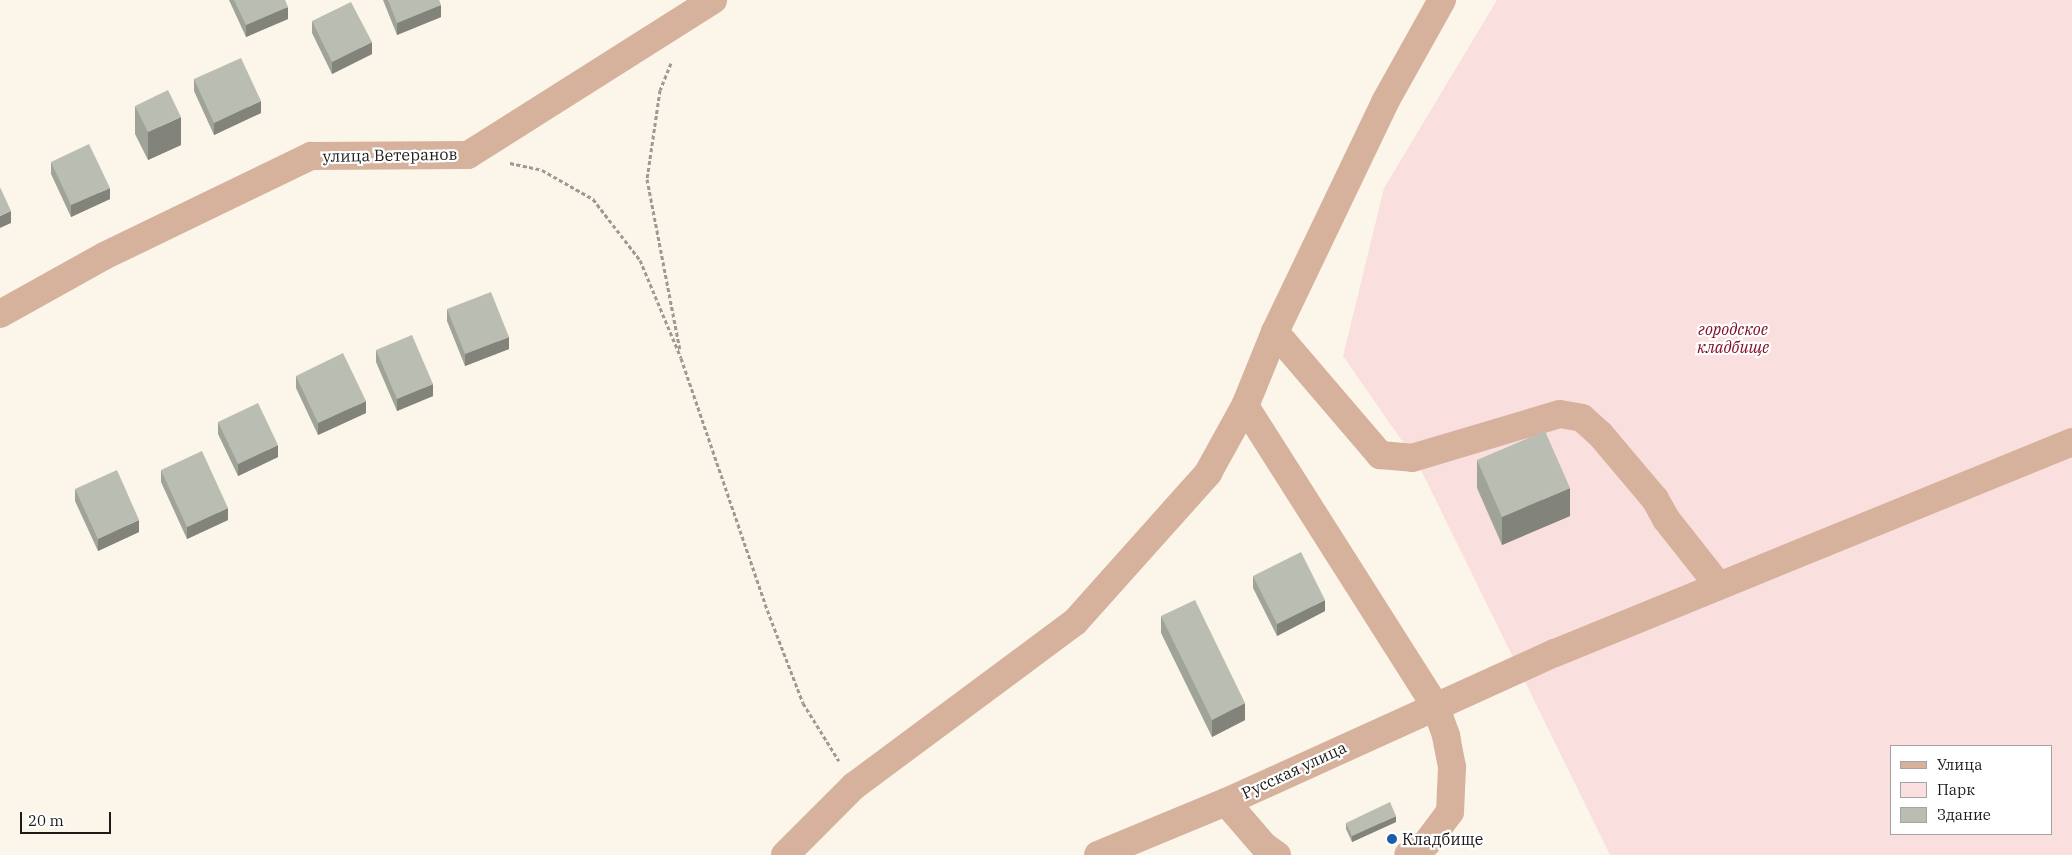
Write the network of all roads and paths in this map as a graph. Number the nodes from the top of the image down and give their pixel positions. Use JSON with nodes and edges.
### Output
{"nodes":[{"id":1,"x":713,"y":0,"type":"edge"},
{"id":2,"x":1442,"y":0,"type":"edge"},
{"id":3,"x":674,"y":56,"type":"dead end"},
{"id":4,"x":468,"y":155,"type":"junction"},
{"id":5,"x":0,"y":314,"type":"edge"},
{"id":6,"x":1275,"y":332,"type":"junction"},
{"id":7,"x":681,"y":358,"type":"junction"},
{"id":8,"x":1245,"y":406,"type":"junction"},
{"id":9,"x":2072,"y":442,"type":"edge"},
{"id":10,"x":1719,"y":586,"type":"junction"},
{"id":11,"x":1435,"y":704,"type":"junction"},
{"id":12,"x":854,"y":786,"type":"junction"},
{"id":13,"x":1226,"y":802,"type":"junction"},
{"id":14,"x":785,"y":855,"type":"edge"},
{"id":15,"x":1098,"y":855,"type":"edge"},
{"id":16,"x":1277,"y":855,"type":"edge"},
{"id":17,"x":1408,"y":855,"type":"edge"}],
"edges":[{"from":1,"to":4,"type":"street","name":"улица Ветеранов"},
{"from":2,"to":6,"type":"street"},
{"from":3,"to":7,"type":"path"},
{"from":4,"to":5,"type":"street","name":"улица Ветеранов"},
{"from":4,"to":7,"type":"path"},
{"from":6,"to":8,"type":"street"},
{"from":6,"to":10,"type":"street"},
{"from":7,"to":12,"type":"path"},
{"from":8,"to":11,"type":"street"},
{"from":8,"to":12,"type":"street"},
{"from":9,"to":10,"type":"street","name":"Русская улица"},
{"from":10,"to":11,"type":"street","name":"Русская улица"},
{"from":11,"to":13,"type":"street","name":"Русская улица"},
{"from":11,"to":17,"type":"street"},
{"from":12,"to":14,"type":"street"},
{"from":13,"to":15,"type":"street","name":"Русская улица"},
{"from":13,"to":16,"type":"street"}]}
